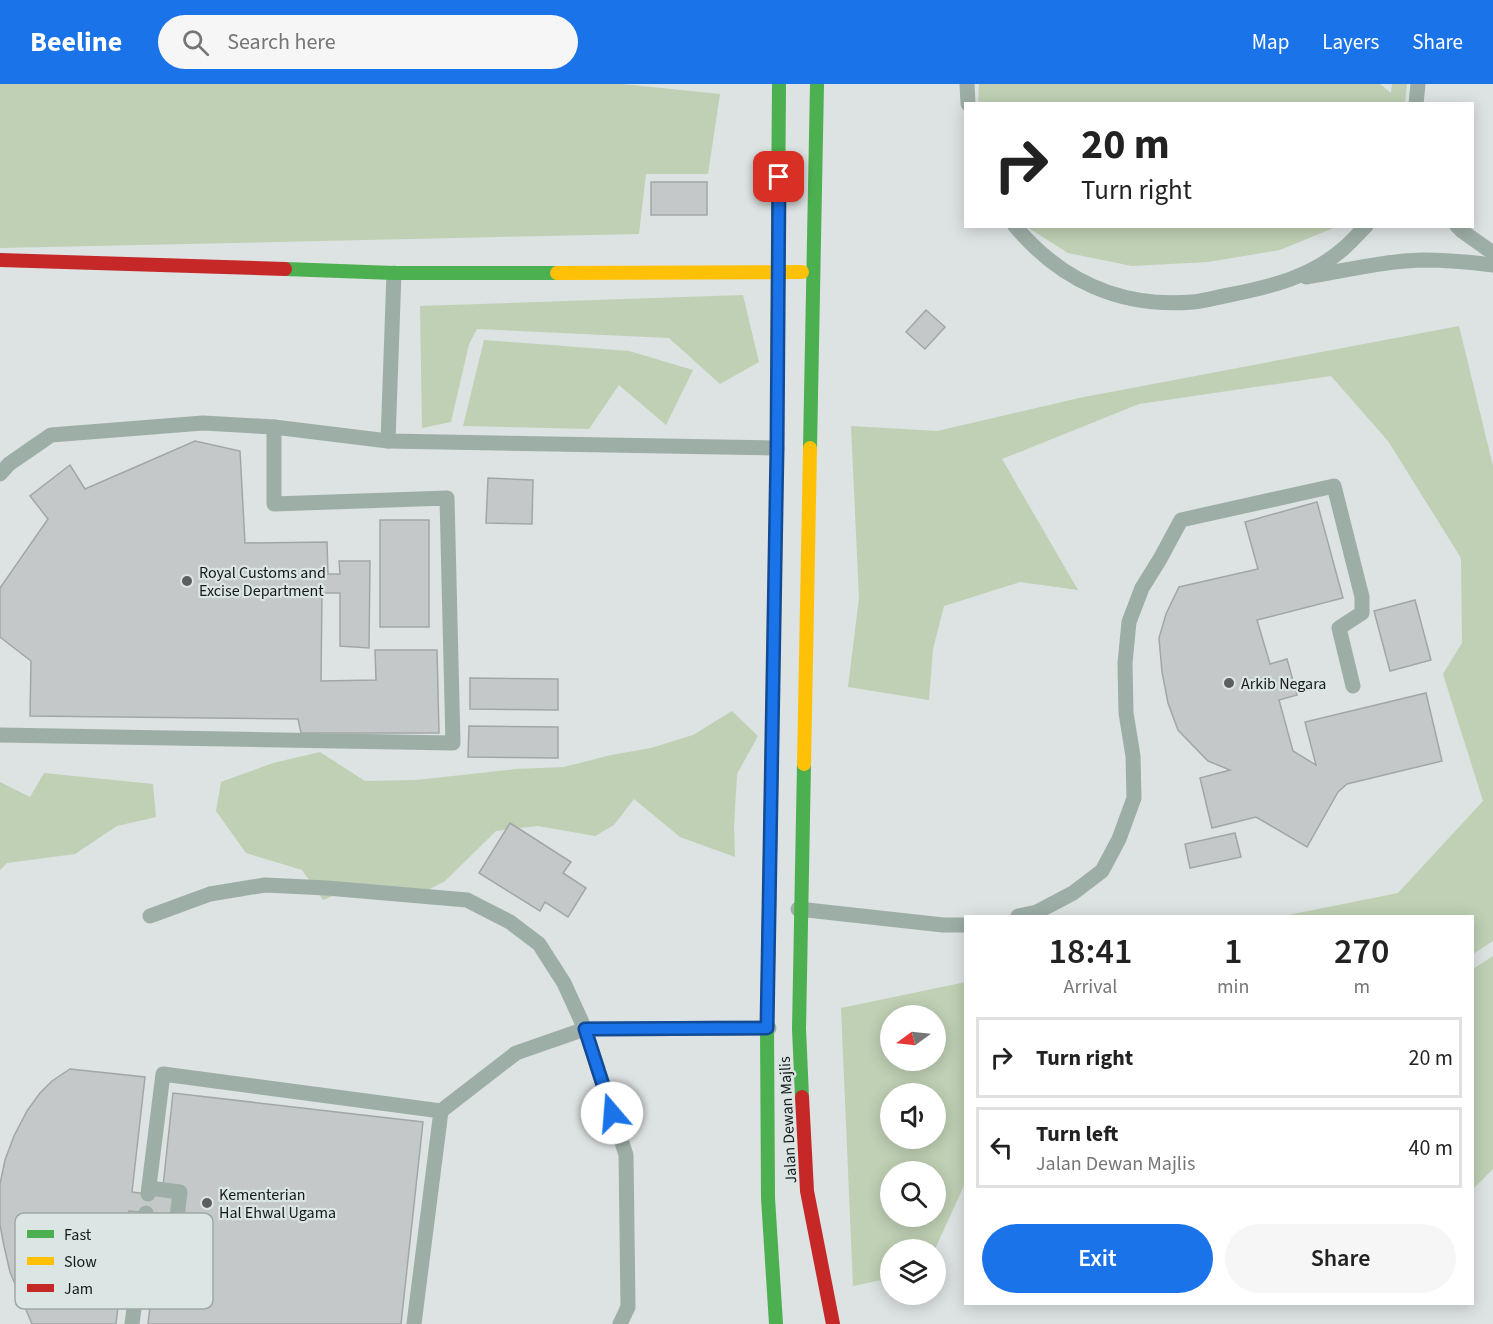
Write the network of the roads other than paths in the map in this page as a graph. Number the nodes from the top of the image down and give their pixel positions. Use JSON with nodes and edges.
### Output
{"nodes":[{"id":1,"x":779,"y":84,"type":"edge"},
{"id":2,"x":817,"y":84,"type":"edge"},
{"id":3,"x":967,"y":84,"type":"edge"},
{"id":4,"x":1418,"y":84,"type":"edge"},
{"id":5,"x":968,"y":102,"type":"edge"},
{"id":6,"x":1416,"y":102,"type":"edge"},
{"id":7,"x":1017,"y":228,"type":"edge"},
{"id":8,"x":1364,"y":228,"type":"edge"},
{"id":9,"x":1459,"y":228,"type":"edge"},
{"id":10,"x":1493,"y":253,"type":"edge"},
{"id":11,"x":0,"y":260,"type":"edge"},
{"id":12,"x":1493,"y":265,"type":"edge"},
{"id":13,"x":779,"y":271,"type":"junction"},
{"id":14,"x":813,"y":272,"type":"junction"},
{"id":15,"x":393,"y":273,"type":"junction"},
{"id":16,"x":1290,"y":280,"type":"junction"},
{"id":17,"x":274,"y":427,"type":"junction"},
{"id":18,"x":388,"y":441,"type":"junction"},
{"id":19,"x":777,"y":448,"type":"junction"},
{"id":20,"x":0,"y":474,"type":"edge"},
{"id":21,"x":1353,"y":686,"type":"dead end"},
{"id":22,"x":0,"y":735,"type":"edge"},
{"id":23,"x":769,"y":906,"type":"junction"},
{"id":24,"x":801,"y":910,"type":"junction"},
{"id":25,"x":1023,"y":915,"type":"edge"},
{"id":26,"x":150,"y":916,"type":"dead end"},
{"id":27,"x":964,"y":925,"type":"edge"},
{"id":28,"x":767,"y":1028,"type":"junction"},
{"id":29,"x":585,"y":1029,"type":"junction"},
{"id":30,"x":799,"y":1029,"type":"junction"},
{"id":31,"x":441,"y":1111,"type":"junction"},
{"id":32,"x":178,"y":1213,"type":"edge"},
{"id":33,"x":134,"y":1309,"type":"edge"},
{"id":34,"x":132,"y":1324,"type":"edge"},
{"id":35,"x":414,"y":1324,"type":"edge"},
{"id":36,"x":620,"y":1324,"type":"edge"},
{"id":37,"x":776,"y":1324,"type":"edge"},
{"id":38,"x":833,"y":1324,"type":"edge"}],
"edges":[{"from":1,"to":13,"type":"street","name":"Jalan Dewan Majlis"},
{"from":2,"to":14,"type":"street","name":"Jalan Dewan Majlis"},
{"from":3,"to":5,"type":"lane"},
{"from":4,"to":6,"type":"lane"},
{"from":7,"to":16,"type":"lane"},
{"from":8,"to":16,"type":"lane"},
{"from":9,"to":10,"type":"lane"},
{"from":11,"to":15,"type":"street"},
{"from":12,"to":16,"type":"lane"},
{"from":13,"to":14,"type":"street"},
{"from":13,"to":15,"type":"street"},
{"from":13,"to":19,"type":"street","name":"Jalan Dewan Majlis"},
{"from":14,"to":24,"type":"street","name":"Jalan Dewan Majlis"},
{"from":15,"to":18,"type":"lane"},
{"from":17,"to":18,"type":"lane"},
{"from":17,"to":20,"type":"lane"},
{"from":17,"to":22,"type":"lane"},
{"from":18,"to":19,"type":"lane"},
{"from":19,"to":23,"type":"street","name":"Jalan Dewan Majlis"},
{"from":21,"to":25,"type":"lane"},
{"from":23,"to":24,"type":"lane"},
{"from":23,"to":28,"type":"street","name":"Jalan Dewan Majlis"},
{"from":24,"to":27,"type":"lane"},
{"from":24,"to":30,"type":"street","name":"Jalan Dewan Majlis"},
{"from":26,"to":29,"type":"lane"},
{"from":28,"to":29,"type":"lane"},
{"from":28,"to":30,"type":"lane"},
{"from":28,"to":37,"type":"street","name":"Jalan Dewan Majlis"},
{"from":29,"to":31,"type":"lane"},
{"from":29,"to":36,"type":"lane"},
{"from":30,"to":38,"type":"street","name":"Jalan Dewan Majlis"},
{"from":31,"to":32,"type":"lane"},
{"from":31,"to":35,"type":"lane"},
{"from":33,"to":34,"type":"lane"}]}
